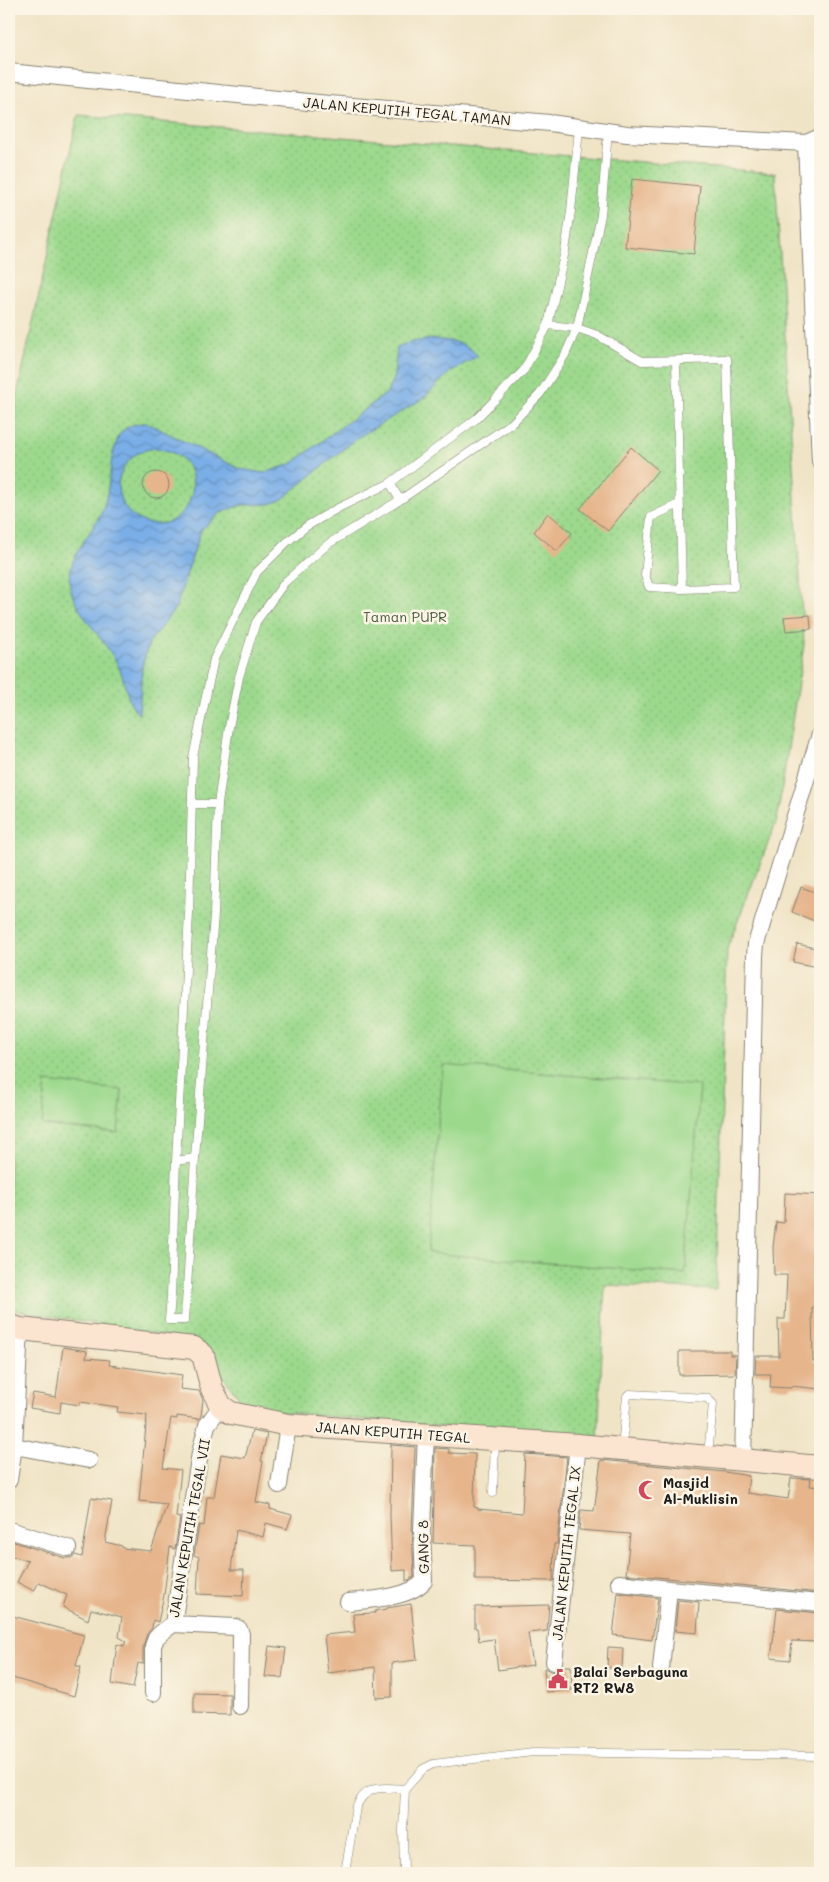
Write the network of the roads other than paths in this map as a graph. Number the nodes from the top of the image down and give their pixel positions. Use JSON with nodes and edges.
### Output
{"nodes":[{"id":1,"x":9,"y":72,"type":"edge"},
{"id":2,"x":579,"y":128,"type":"junction"},
{"id":3,"x":608,"y":131,"type":"junction"},
{"id":4,"x":813,"y":140,"type":"edge"},
{"id":5,"x":816,"y":231,"type":"edge"},
{"id":6,"x":817,"y":312,"type":"edge"},
{"id":7,"x":548,"y":325,"type":"junction"},
{"id":8,"x":577,"y":328,"type":"junction"},
{"id":9,"x":676,"y":360,"type":"junction"},
{"id":10,"x":820,"y":461,"type":"edge"},
{"id":11,"x":390,"y":483,"type":"junction"},
{"id":12,"x":400,"y":500,"type":"junction"},
{"id":13,"x":679,"y":504,"type":"junction"},
{"id":14,"x":682,"y":589,"type":"junction"},
{"id":15,"x":820,"y":734,"type":"edge"},
{"id":16,"x":192,"y":804,"type":"junction"},
{"id":17,"x":218,"y":804,"type":"junction"},
{"id":18,"x":195,"y":1158,"type":"junction"},
{"id":19,"x":176,"y":1161,"type":"junction"},
{"id":20,"x":14,"y":1327,"type":"edge"},
{"id":21,"x":221,"y":1406,"type":"junction"},
{"id":22,"x":288,"y":1425,"type":"junction"},
{"id":23,"x":426,"y":1434,"type":"junction"},
{"id":24,"x":495,"y":1440,"type":"junction"},
{"id":25,"x":578,"y":1445,"type":"junction"},
{"id":26,"x":14,"y":1446,"type":"junction"},
{"id":27,"x":622,"y":1450,"type":"junction"},
{"id":28,"x":707,"y":1458,"type":"junction"},
{"id":29,"x":89,"y":1460,"type":"dead end"},
{"id":30,"x":744,"y":1461,"type":"junction"},
{"id":31,"x":820,"y":1467,"type":"edge"},
{"id":32,"x":9,"y":1480,"type":"edge"},
{"id":33,"x":279,"y":1485,"type":"dead end"},
{"id":34,"x":493,"y":1493,"type":"dead end"},
{"id":35,"x":9,"y":1530,"type":"edge"},
{"id":36,"x":68,"y":1548,"type":"dead end"},
{"id":37,"x":619,"y":1583,"type":"dead end"},
{"id":38,"x":669,"y":1589,"type":"junction"},
{"id":39,"x":348,"y":1602,"type":"dead end"},
{"id":40,"x":820,"y":1603,"type":"edge"},
{"id":41,"x":173,"y":1624,"type":"junction"},
{"id":42,"x":554,"y":1662,"type":"dead end"},
{"id":43,"x":661,"y":1668,"type":"dead end"},
{"id":44,"x":153,"y":1693,"type":"dead end"},
{"id":45,"x":240,"y":1706,"type":"dead end"},
{"id":46,"x":820,"y":1756,"type":"edge"},
{"id":47,"x":405,"y":1789,"type":"junction"},
{"id":48,"x":345,"y":1873,"type":"edge"},
{"id":49,"x":404,"y":1873,"type":"edge"}],
"edges":[{"from":1,"to":2,"type":"street","name":"JALAN KEPUTIH TEGAL TAMAN"},
{"from":2,"to":3,"type":"street","name":"JALAN KEPUTIH TEGAL TAMAN"},
{"from":2,"to":7,"type":"lane"},
{"from":3,"to":4,"type":"street","name":"JALAN KEPUTIH TEGAL TAMAN"},
{"from":3,"to":8,"type":"lane"},
{"from":4,"to":5,"type":"street"},
{"from":5,"to":6,"type":"street"},
{"from":6,"to":10,"type":"street"},
{"from":7,"to":8,"type":"lane"},
{"from":7,"to":11,"type":"lane"},
{"from":8,"to":9,"type":"lane"},
{"from":8,"to":12,"type":"lane"},
{"from":9,"to":13,"type":"lane"},
{"from":9,"to":14,"type":"lane"},
{"from":11,"to":12,"type":"lane"},
{"from":11,"to":16,"type":"lane"},
{"from":12,"to":17,"type":"lane"},
{"from":13,"to":14,"type":"lane"},
{"from":13,"to":14,"type":"lane"},
{"from":15,"to":30,"type":"street"},
{"from":16,"to":17,"type":"lane"},
{"from":16,"to":19,"type":"lane"},
{"from":17,"to":18,"type":"lane"},
{"from":18,"to":19,"type":"lane"},
{"from":18,"to":19,"type":"lane"},
{"from":20,"to":21,"type":"main road"},
{"from":20,"to":26,"type":"street"},
{"from":21,"to":22,"type":"main road","name":"JALAN KEPUTIH TEGAL"},
{"from":21,"to":41,"type":"street","name":"JALAN KEPUTIH TEGAL VII"},
{"from":22,"to":23,"type":"main road","name":"JALAN KEPUTIH TEGAL"},
{"from":22,"to":33,"type":"street"},
{"from":23,"to":24,"type":"main road","name":"JALAN KEPUTIH TEGAL"},
{"from":23,"to":39,"type":"street","name":"GANG 8"},
{"from":24,"to":25,"type":"main road","name":"JALAN KEPUTIH TEGAL"},
{"from":24,"to":34,"type":"lane"},
{"from":25,"to":27,"type":"main road","name":"JALAN KEPUTIH TEGAL"},
{"from":25,"to":42,"type":"street","name":"JALAN KEPUTIH TEGAL IX"},
{"from":26,"to":29,"type":"street"},
{"from":26,"to":32,"type":"street"},
{"from":27,"to":28,"type":"main road","name":"JALAN KEPUTIH TEGAL"},
{"from":27,"to":28,"type":"lane"},
{"from":28,"to":30,"type":"main road","name":"JALAN KEPUTIH TEGAL"},
{"from":30,"to":31,"type":"main road","name":"JALAN KEPUTIH TEGAL"},
{"from":35,"to":36,"type":"street"},
{"from":37,"to":38,"type":"street"},
{"from":38,"to":40,"type":"street"},
{"from":38,"to":43,"type":"street"},
{"from":41,"to":44,"type":"street"},
{"from":41,"to":45,"type":"street"},
{"from":46,"to":47,"type":"lane"},
{"from":47,"to":48,"type":"lane"},
{"from":47,"to":49,"type":"lane"}]}
